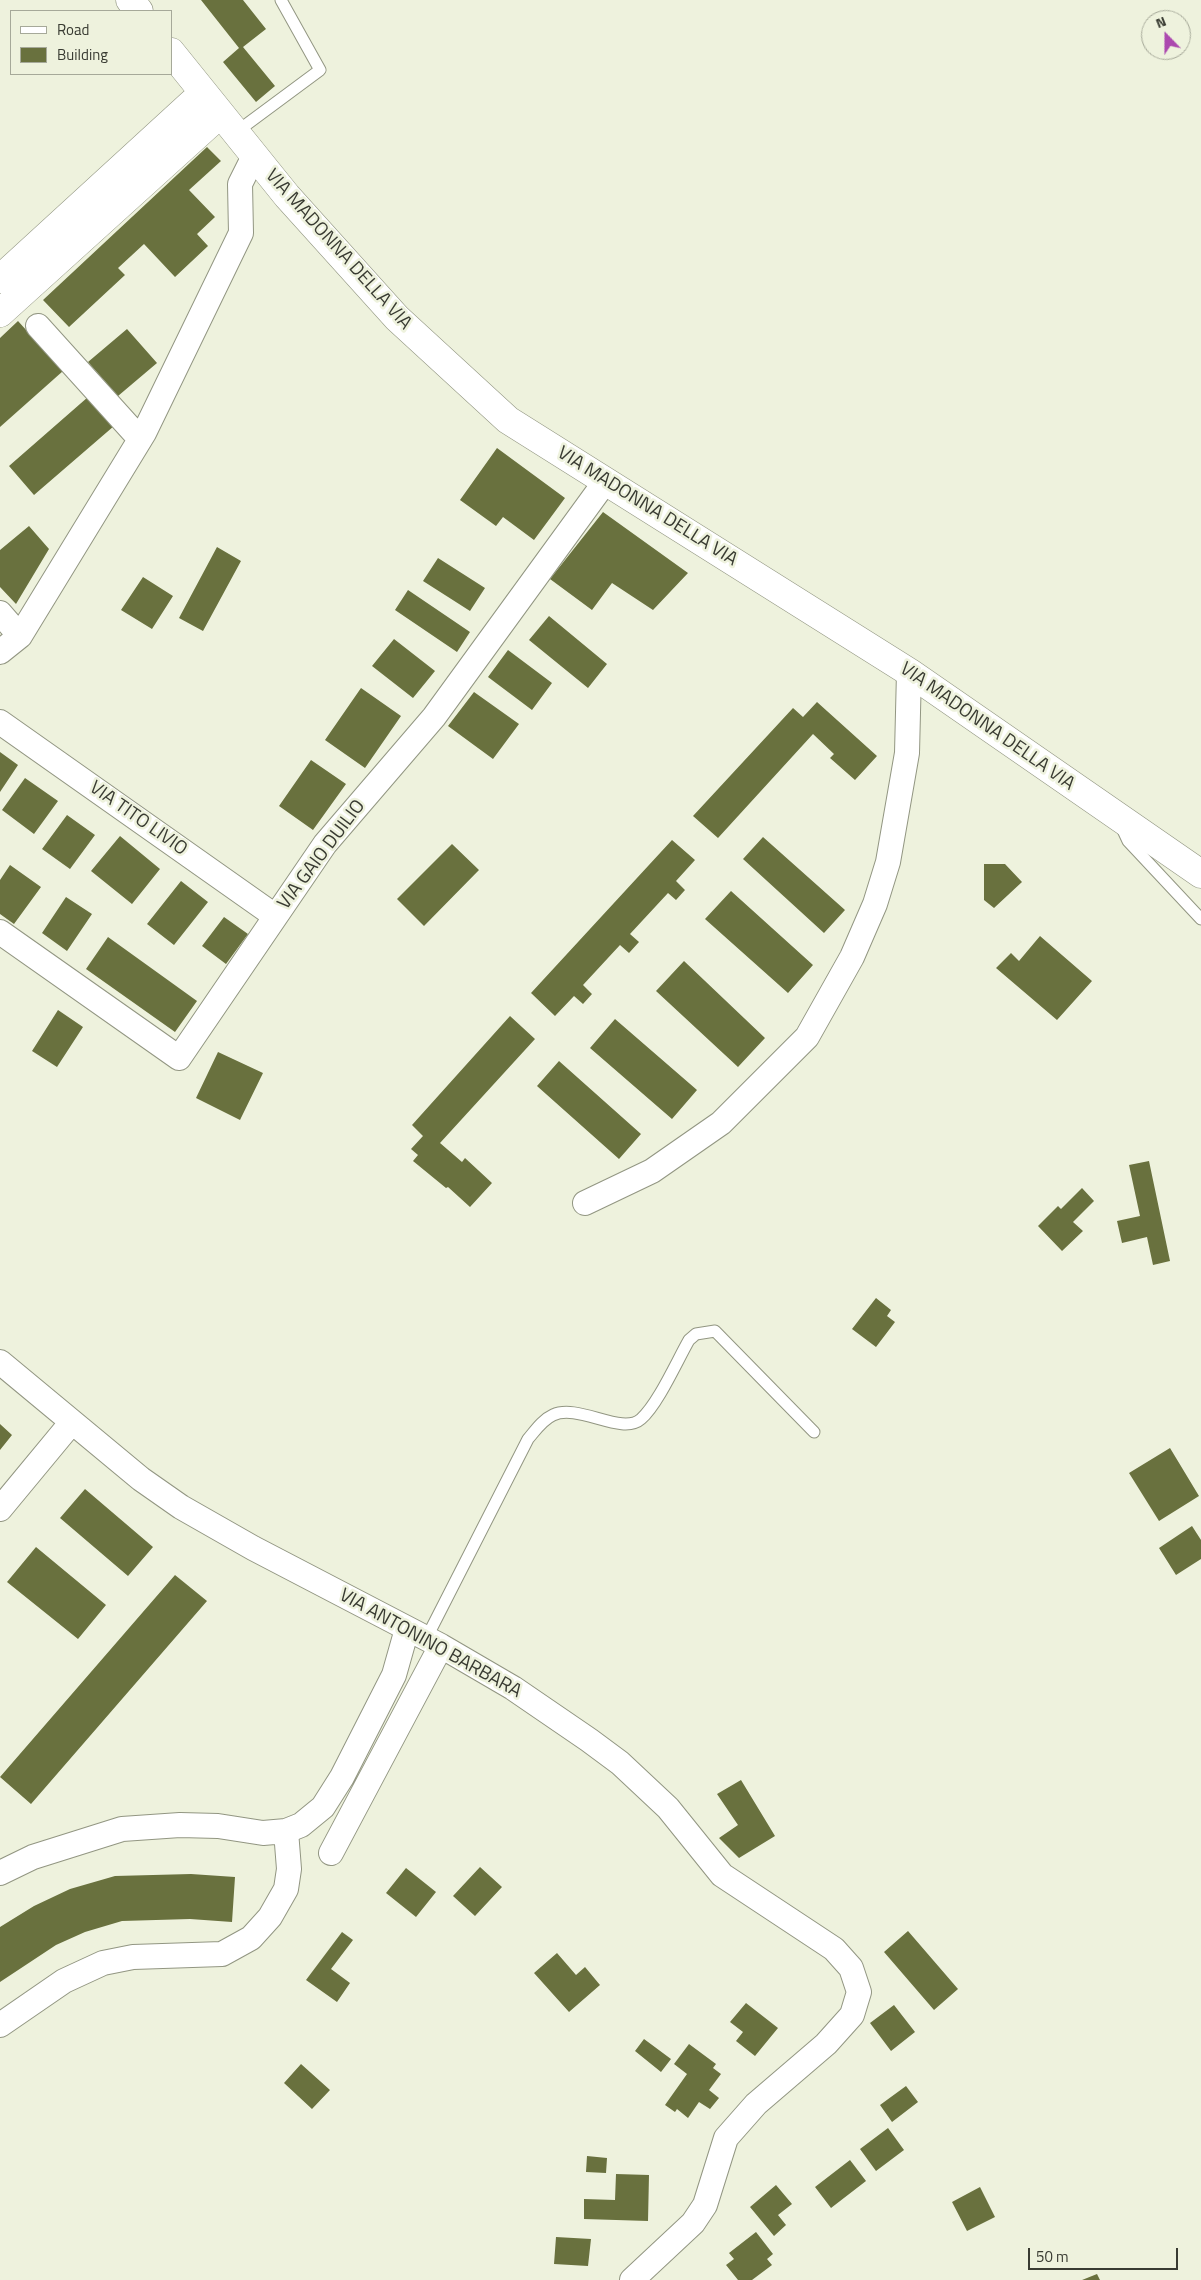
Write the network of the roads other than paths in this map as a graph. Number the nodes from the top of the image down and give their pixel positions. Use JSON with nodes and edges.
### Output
{"nodes":[{"id":1,"x":130,"y":0,"type":"edge"},
{"id":2,"x":281,"y":0,"type":"edge"},
{"id":3,"x":138,"y":10,"type":"edge"},
{"id":4,"x":172,"y":53,"type":"edge"},
{"id":5,"x":204,"y":93,"type":"junction"},
{"id":6,"x":228,"y":123,"type":"junction"},
{"id":7,"x":254,"y":156,"type":"junction"},
{"id":8,"x":0,"y":279,"type":"edge"},
{"id":9,"x":0,"y":313,"type":"edge"},
{"id":10,"x":38,"y":326,"type":"dead end"},
{"id":11,"x":140,"y":439,"type":"junction"},
{"id":12,"x":605,"y":482,"type":"junction"},
{"id":13,"x":0,"y":613,"type":"edge"},
{"id":14,"x":20,"y":636,"type":"junction"},
{"id":15,"x":0,"y":652,"type":"edge"},
{"id":16,"x":909,"y":672,"type":"junction"},
{"id":17,"x":0,"y":722,"type":"edge"},
{"id":18,"x":1117,"y":818,"type":"junction"},
{"id":19,"x":1201,"y":874,"type":"edge"},
{"id":20,"x":275,"y":916,"type":"junction"},
{"id":21,"x":1201,"y":919,"type":"edge"},
{"id":22,"x":0,"y":932,"type":"edge"},
{"id":23,"x":585,"y":1203,"type":"dead end"},
{"id":24,"x":0,"y":1362,"type":"edge"},
{"id":25,"x":72,"y":1422,"type":"junction"},
{"id":26,"x":814,"y":1432,"type":"dead end"},
{"id":27,"x":0,"y":1509,"type":"edge"},
{"id":28,"x":425,"y":1638,"type":"junction"},
{"id":29,"x":286,"y":1831,"type":"junction"},
{"id":30,"x":331,"y":1853,"type":"dead end"},
{"id":31,"x":0,"y":1873,"type":"edge"},
{"id":32,"x":0,"y":2025,"type":"edge"},
{"id":33,"x":632,"y":2280,"type":"edge"}],
"edges":[{"from":1,"to":3,"type":"street"},
{"from":2,"to":6,"type":"lane"},
{"from":4,"to":5,"type":"street","name":"VIA MADONNA DELLA VIA"},
{"from":5,"to":6,"type":"street","name":"VIA MADONNA DELLA VIA"},
{"from":5,"to":8,"type":"street"},
{"from":6,"to":7,"type":"street","name":"VIA MADONNA DELLA VIA"},
{"from":6,"to":9,"type":"street"},
{"from":7,"to":11,"type":"street"},
{"from":7,"to":12,"type":"street","name":"VIA MADONNA DELLA VIA"},
{"from":10,"to":11,"type":"street"},
{"from":11,"to":14,"type":"street"},
{"from":12,"to":16,"type":"street","name":"VIA MADONNA DELLA VIA"},
{"from":12,"to":20,"type":"street","name":"VIA GAIO DUILIO"},
{"from":13,"to":14,"type":"street"},
{"from":14,"to":15,"type":"street"},
{"from":16,"to":18,"type":"street","name":"VIA MADONNA DELLA VIA"},
{"from":16,"to":23,"type":"street"},
{"from":17,"to":20,"type":"street","name":"VIA TITO LIVIO"},
{"from":18,"to":19,"type":"street","name":"VIA MADONNA DELLA VIA"},
{"from":18,"to":21,"type":"lane"},
{"from":20,"to":22,"type":"street","name":"VIA GAIO DUILIO"},
{"from":24,"to":25,"type":"street","name":"VIA ANTONINO BARBARA"},
{"from":25,"to":27,"type":"street"},
{"from":25,"to":28,"type":"street","name":"VIA ANTONINO BARBARA"},
{"from":26,"to":28,"type":"lane"},
{"from":28,"to":29,"type":"street"},
{"from":28,"to":30,"type":"street"},
{"from":28,"to":33,"type":"street","name":"VIA ANTONINO BARBARA"},
{"from":29,"to":31,"type":"street"},
{"from":29,"to":32,"type":"street"}]}
